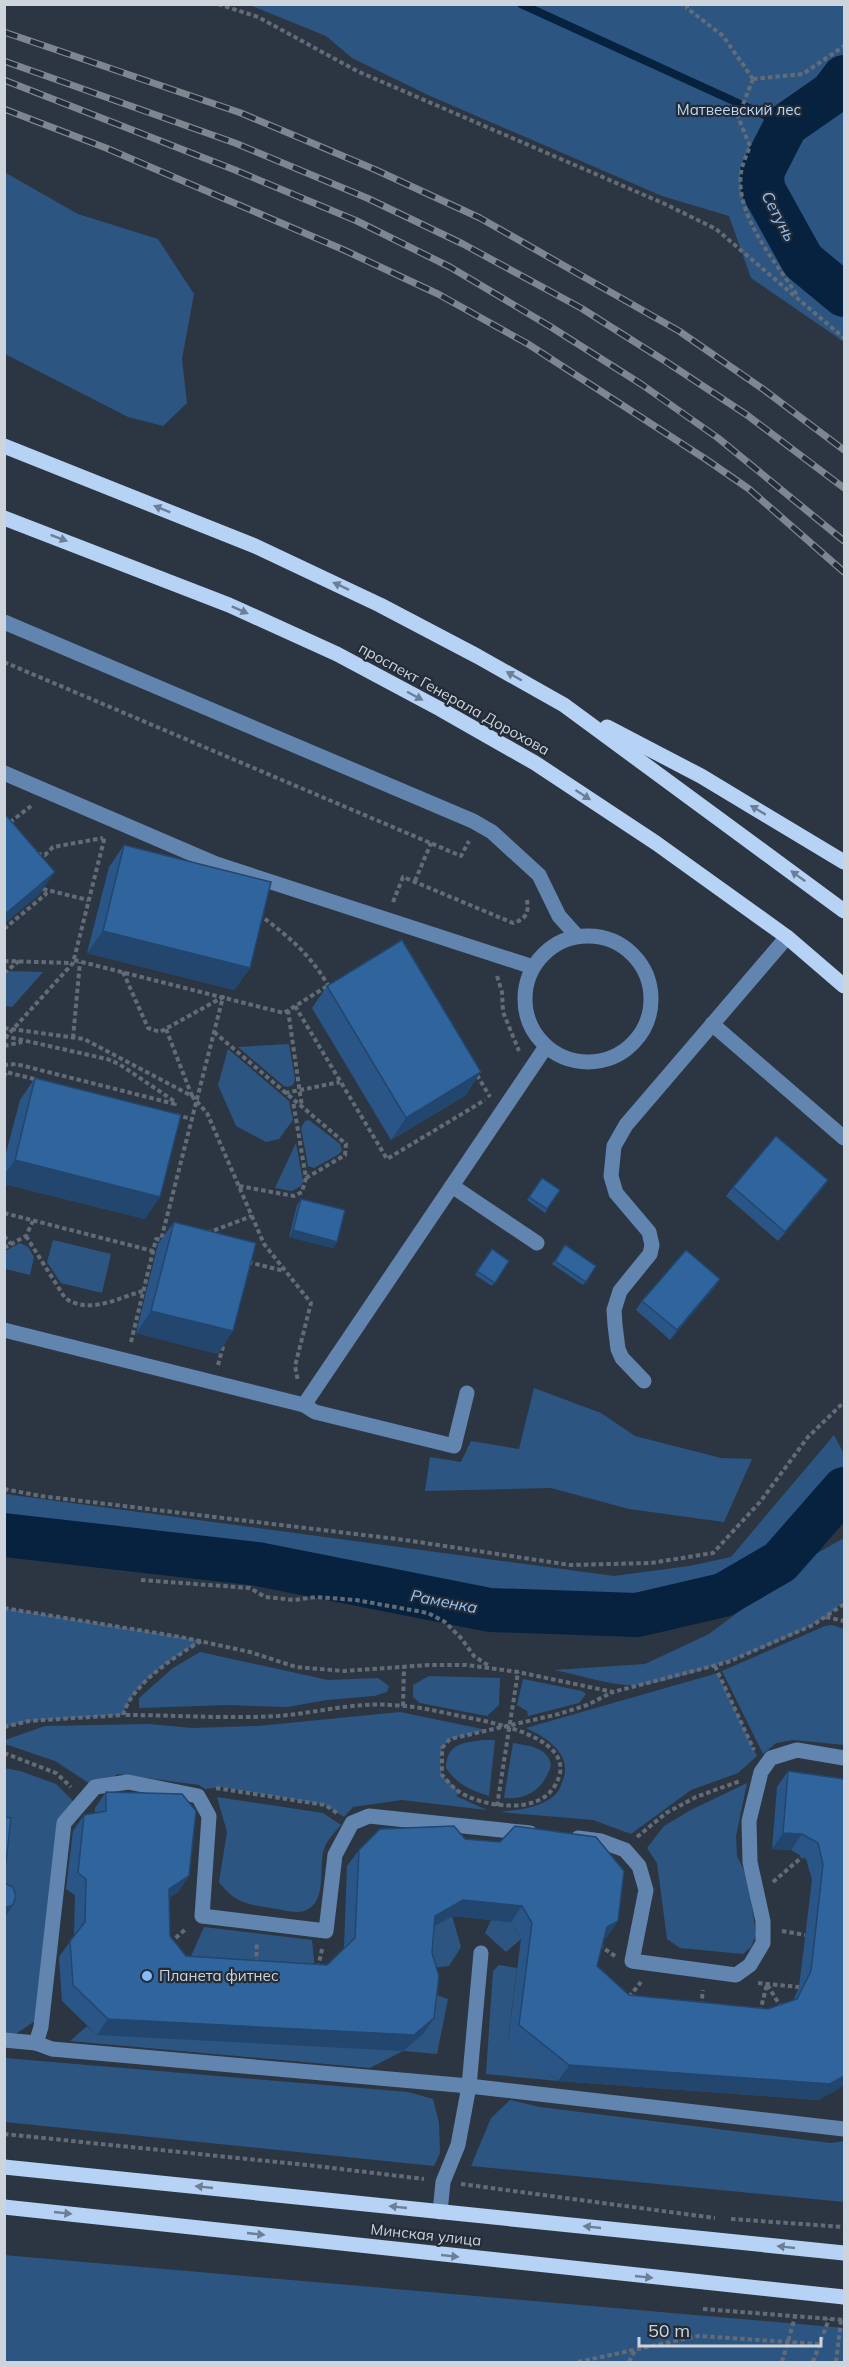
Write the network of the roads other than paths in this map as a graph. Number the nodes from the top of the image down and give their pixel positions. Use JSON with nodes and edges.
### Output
{"nodes":[{"id":1,"x":4,"y":447,"type":"edge"},
{"id":2,"x":4,"y":518,"type":"edge"},
{"id":3,"x":4,"y":622,"type":"edge"},
{"id":4,"x":564,"y":705,"type":"junction"},
{"id":5,"x":4,"y":773,"type":"edge"},
{"id":6,"x":844,"y":862,"type":"edge"},
{"id":7,"x":844,"y":911,"type":"edge"},
{"id":8,"x":577,"y":936,"type":"junction"},
{"id":9,"x":787,"y":937,"type":"junction"},
{"id":10,"x":533,"y":967,"type":"junction"},
{"id":11,"x":844,"y":987,"type":"edge"},
{"id":12,"x":712,"y":1024,"type":"junction"},
{"id":13,"x":545,"y":1048,"type":"junction"},
{"id":14,"x":844,"y":1138,"type":"edge"},
{"id":15,"x":452,"y":1186,"type":"junction"},
{"id":16,"x":537,"y":1243,"type":"dead end"},
{"id":17,"x":4,"y":1330,"type":"edge"},
{"id":18,"x":644,"y":1381,"type":"dead end"},
{"id":19,"x":467,"y":1393,"type":"dead end"},
{"id":20,"x":304,"y":1405,"type":"junction"},
{"id":21,"x":844,"y":1758,"type":"edge"},
{"id":22,"x":543,"y":1834,"type":"edge"},
{"id":23,"x":566,"y":1837,"type":"edge"},
{"id":24,"x":481,"y":1953,"type":"dead end"},
{"id":25,"x":4,"y":2040,"type":"edge"},
{"id":26,"x":36,"y":2043,"type":"junction"},
{"id":27,"x":469,"y":2086,"type":"junction"},
{"id":28,"x":844,"y":2129,"type":"edge"},
{"id":29,"x":4,"y":2167,"type":"edge"},
{"id":30,"x":4,"y":2206,"type":"edge"},
{"id":31,"x":440,"y":2211,"type":"junction"},
{"id":32,"x":844,"y":2253,"type":"edge"},
{"id":33,"x":844,"y":2297,"type":"edge"}],
"edges":[{"from":4,"to":1,"type":"main road","one_way":true},
{"from":2,"to":9,"type":"main road","name":"проспект Генерала Дорохова","one_way":true},
{"from":3,"to":8,"type":"lane"},
{"from":6,"to":4,"type":"main road","one_way":true},
{"from":7,"to":4,"type":"main road","one_way":true},
{"from":5,"to":10,"type":"lane"},
{"from":8,"to":10,"type":"lane"},
{"from":8,"to":13,"type":"lane"},
{"from":9,"to":11,"type":"main road","name":"проспект Генерала Дорохова"},
{"from":9,"to":12,"type":"lane"},
{"from":10,"to":13,"type":"lane"},
{"from":12,"to":14,"type":"lane"},
{"from":12,"to":18,"type":"lane"},
{"from":13,"to":15,"type":"lane"},
{"from":15,"to":16,"type":"lane"},
{"from":15,"to":20,"type":"lane"},
{"from":17,"to":20,"type":"lane"},
{"from":19,"to":20,"type":"lane"},
{"from":21,"to":23,"type":"lane"},
{"from":22,"to":26,"type":"lane"},
{"from":24,"to":27,"type":"lane"},
{"from":25,"to":26,"type":"lane"},
{"from":26,"to":27,"type":"lane"},
{"from":27,"to":28,"type":"lane"},
{"from":27,"to":31,"type":"lane"},
{"from":31,"to":29,"type":"main road","name":"Минская улица","one_way":true},
{"from":30,"to":33,"type":"main road","name":"Минская улица","one_way":true},
{"from":32,"to":31,"type":"main road","name":"Минская улица","one_way":true}]}
